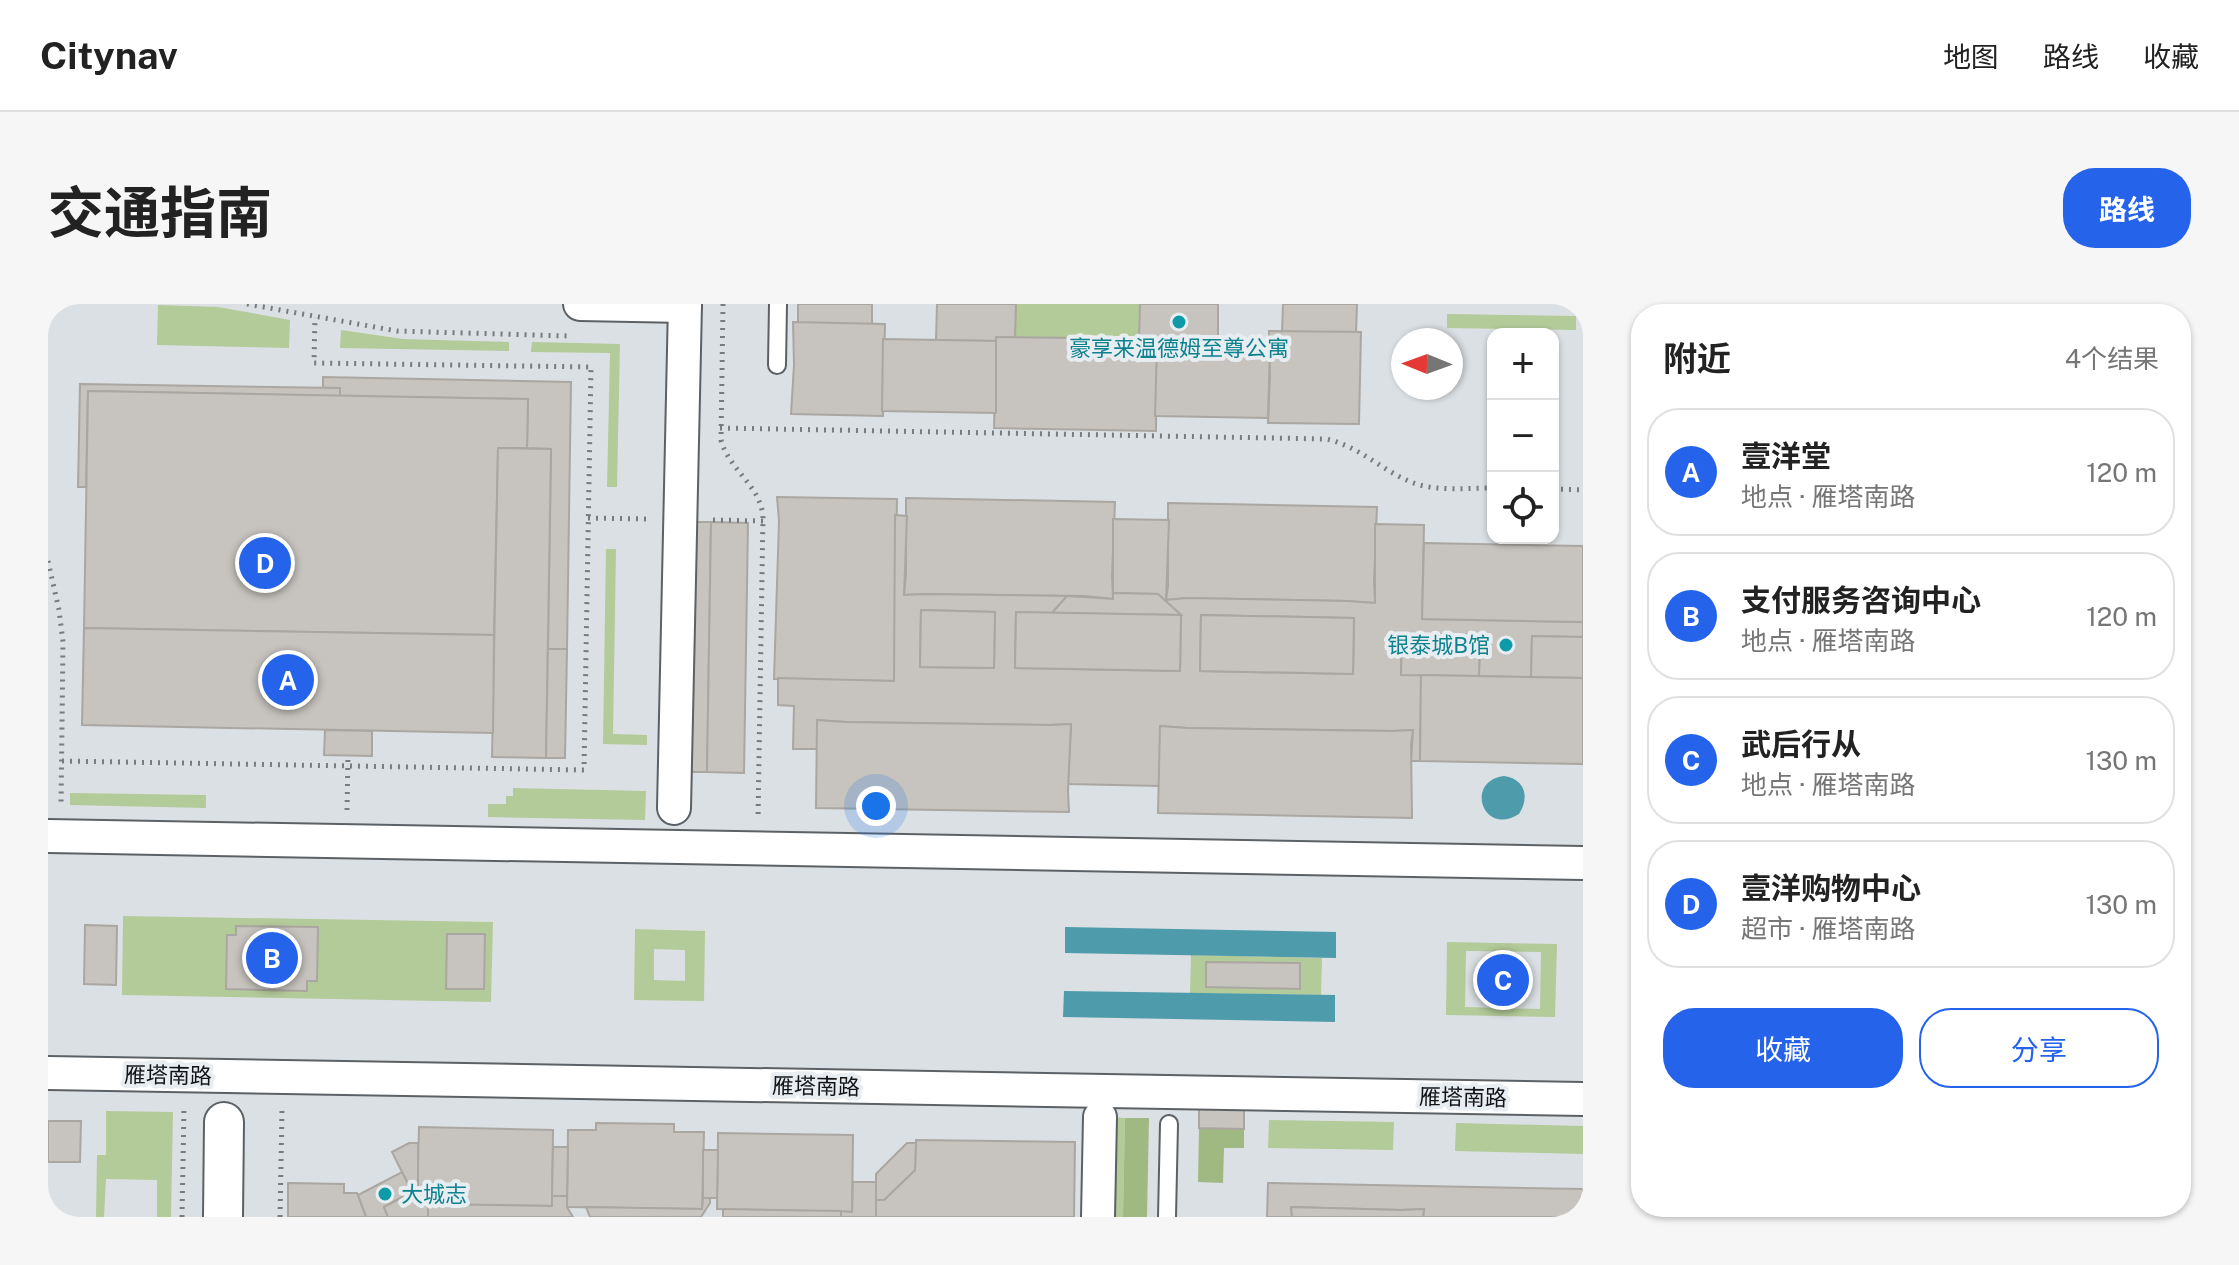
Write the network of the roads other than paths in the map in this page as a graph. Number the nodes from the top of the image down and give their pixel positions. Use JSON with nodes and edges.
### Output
{"nodes":[{"id":1,"x":580,"y":304,"type":"edge"},
{"id":2,"x":778,"y":304,"type":"edge"},
{"id":3,"x":684,"y":305,"type":"edge"},
{"id":4,"x":777,"y":365,"type":"dead end"},
{"id":5,"x":674,"y":808,"type":"dead end"},
{"id":6,"x":54,"y":836,"type":"edge"},
{"id":7,"x":1583,"y":863,"type":"edge"},
{"id":8,"x":48,"y":1073,"type":"edge"},
{"id":9,"x":1583,"y":1099,"type":"edge"},
{"id":10,"x":1100,"y":1117,"type":"dead end"},
{"id":11,"x":224,"y":1122,"type":"dead end"},
{"id":12,"x":1169,"y":1124,"type":"dead end"},
{"id":13,"x":223,"y":1217,"type":"edge"},
{"id":14,"x":1098,"y":1217,"type":"edge"},
{"id":15,"x":1167,"y":1217,"type":"edge"}],
"edges":[{"from":1,"to":3,"type":"street"},
{"from":2,"to":4,"type":"lane"},
{"from":3,"to":5,"type":"street"},
{"from":6,"to":7,"type":"street"},
{"from":8,"to":9,"type":"street","name":"雁塔南路"},
{"from":10,"to":14,"type":"street"},
{"from":11,"to":13,"type":"street"},
{"from":12,"to":15,"type":"lane"}]}
